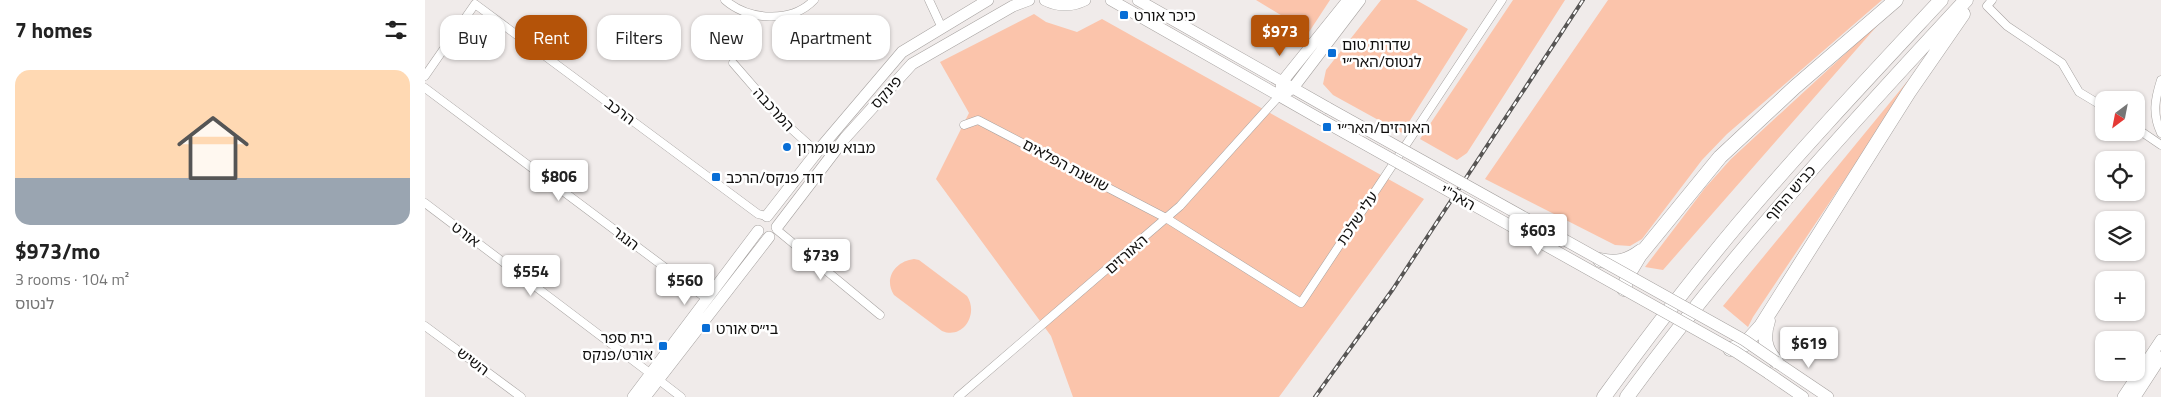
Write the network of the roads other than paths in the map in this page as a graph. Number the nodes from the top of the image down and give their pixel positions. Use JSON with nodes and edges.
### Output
{"nodes":[{"id":1,"x":725,"y":0,"type":"edge"},
{"id":2,"x":814,"y":0,"type":"edge"},
{"id":3,"x":929,"y":0,"type":"edge"},
{"id":4,"x":988,"y":0,"type":"edge"},
{"id":5,"x":1029,"y":0,"type":"edge"},
{"id":6,"x":1045,"y":0,"type":"edge"},
{"id":7,"x":1085,"y":0,"type":"edge"},
{"id":8,"x":1111,"y":0,"type":"edge"},
{"id":9,"x":1139,"y":0,"type":"edge"},
{"id":10,"x":1348,"y":0,"type":"edge"},
{"id":11,"x":1360,"y":0,"type":"edge"},
{"id":12,"x":1502,"y":0,"type":"edge"},
{"id":13,"x":1896,"y":0,"type":"edge"},
{"id":14,"x":1941,"y":0,"type":"edge"},
{"id":15,"x":1966,"y":0,"type":"edge"},
{"id":16,"x":1973,"y":0,"type":"edge"},
{"id":17,"x":1992,"y":0,"type":"edge"},
{"id":18,"x":942,"y":28,"type":"junction"},
{"id":19,"x":733,"y":62,"type":"dead end"},
{"id":20,"x":1304,"y":64,"type":"junction"},
{"id":21,"x":1265,"y":72,"type":"junction"},
{"id":22,"x":425,"y":76,"type":"edge"},
{"id":23,"x":2161,"y":80,"type":"edge"},
{"id":24,"x":1282,"y":82,"type":"junction"},
{"id":25,"x":425,"y":88,"type":"edge"},
{"id":26,"x":1293,"y":88,"type":"junction"},
{"id":27,"x":1279,"y":96,"type":"junction"},
{"id":28,"x":2095,"y":102,"type":"edge"},
{"id":29,"x":1322,"y":105,"type":"junction"},
{"id":30,"x":964,"y":125,"type":"dead end"},
{"id":31,"x":2161,"y":133,"type":"edge"},
{"id":32,"x":2145,"y":134,"type":"edge"},
{"id":33,"x":2161,"y":145,"type":"edge"},
{"id":34,"x":817,"y":152,"type":"junction"},
{"id":35,"x":425,"y":203,"type":"edge"},
{"id":36,"x":767,"y":216,"type":"junction"},
{"id":37,"x":1166,"y":218,"type":"junction"},
{"id":38,"x":758,"y":231,"type":"junction"},
{"id":39,"x":774,"y":231,"type":"junction"},
{"id":40,"x":1649,"y":244,"type":"junction"},
{"id":41,"x":1600,"y":260,"type":"junction"},
{"id":42,"x":1626,"y":283,"type":"junction"},
{"id":43,"x":707,"y":299,"type":"junction"},
{"id":44,"x":1774,"y":306,"type":"junction"},
{"id":45,"x":880,"y":315,"type":"dead end"},
{"id":46,"x":425,"y":326,"type":"edge"},
{"id":47,"x":2161,"y":340,"type":"edge"},
{"id":48,"x":1747,"y":343,"type":"junction"},
{"id":49,"x":1730,"y":349,"type":"junction"},
{"id":50,"x":2161,"y":357,"type":"edge"},
{"id":51,"x":1773,"y":365,"type":"junction"},
{"id":52,"x":655,"y":377,"type":"junction"},
{"id":53,"x":521,"y":397,"type":"edge"},
{"id":54,"x":633,"y":397,"type":"edge"},
{"id":55,"x":645,"y":397,"type":"edge"},
{"id":56,"x":681,"y":397,"type":"edge"},
{"id":57,"x":958,"y":397,"type":"edge"},
{"id":58,"x":1604,"y":397,"type":"edge"},
{"id":59,"x":1627,"y":397,"type":"edge"},
{"id":60,"x":1803,"y":397,"type":"edge"},
{"id":61,"x":1827,"y":397,"type":"edge"},
{"id":62,"x":2123,"y":397,"type":"edge"},
{"id":63,"x":2135,"y":397,"type":"edge"}],
"edges":[{"from":1,"to":2,"type":"street"},
{"from":3,"to":18,"type":"street"},
{"from":4,"to":18,"type":"main road"},
{"from":5,"to":39,"type":"main road","name":"פינקס"},
{"from":6,"to":7,"type":"main road"},
{"from":8,"to":27,"type":"main road","name":"האר\"י"},
{"from":9,"to":21,"type":"main road","name":"האר\"י"},
{"from":10,"to":20,"type":"main road"},
{"from":11,"to":20,"type":"main road"},
{"from":12,"to":37,"type":"street","name":"עלי שלכת"},
{"from":13,"to":40,"type":"highway"},
{"from":14,"to":58,"type":"highway","name":"כביש החוף"},
{"from":15,"to":59,"type":"highway","name":"כביש החוף"},
{"from":16,"to":44,"type":"highway"},
{"from":17,"to":28,"type":"street"},
{"from":18,"to":34,"type":"main road"},
{"from":19,"to":34,"type":"street","name":"המרכבה"},
{"from":20,"to":21,"type":"main road"},
{"from":20,"to":24,"type":"main road"},
{"from":20,"to":26,"type":"main road"},
{"from":20,"to":29,"type":"main road"},
{"from":21,"to":24,"type":"main road","name":"האר\"י"},
{"from":22,"to":36,"type":"street","name":"הרכב"},
{"from":23,"to":31,"type":"street"},
{"from":24,"to":26,"type":"main road","name":"האר\"י"},
{"from":24,"to":27,"type":"main road"},
{"from":25,"to":43,"type":"street","name":"הנגר"},
{"from":26,"to":27,"type":"main road"},
{"from":26,"to":29,"type":"main road","name":"האר\"י"},
{"from":27,"to":37,"type":"street","name":"האורזים"},
{"from":27,"to":42,"type":"main road","name":"האר\"י","bridge":true},
{"from":29,"to":41,"type":"main road","name":"האר\"י","bridge":true},
{"from":30,"to":37,"type":"street","name":"שושנת הפלאים"},
{"from":32,"to":33,"type":"street"},
{"from":34,"to":36,"type":"main road"},
{"from":35,"to":52,"type":"street","name":"אורט"},
{"from":36,"to":38,"type":"main road"},
{"from":36,"to":39,"type":"main road"},
{"from":37,"to":57,"type":"street","name":"האורזים"},
{"from":38,"to":39,"type":"main road"},
{"from":38,"to":43,"type":"main road"},
{"from":39,"to":45,"type":"street"},
{"from":39,"to":52,"type":"main road","name":"פינקס"},
{"from":40,"to":41,"type":"highway"},
{"from":40,"to":42,"type":"highway"},
{"from":41,"to":42,"type":"main road","name":"האר\"י","bridge":true},
{"from":42,"to":48,"type":"main road","name":"האר\"י","bridge":true},
{"from":42,"to":49,"type":"main road","name":"האר\"י","bridge":true},
{"from":43,"to":52,"type":"main road"},
{"from":44,"to":48,"type":"highway"},
{"from":44,"to":51,"type":"highway"},
{"from":46,"to":53,"type":"street","name":"השיש"},
{"from":47,"to":62,"type":"main road"},
{"from":48,"to":49,"type":"highway","bridge":true},
{"from":48,"to":51,"type":"main road","name":"האר\"י","bridge":true},
{"from":49,"to":51,"type":"main road","name":"האר\"י","bridge":true},
{"from":50,"to":63,"type":"main road"},
{"from":51,"to":60,"type":"main road","name":"האר\"י"},
{"from":51,"to":61,"type":"main road","name":"האר\"י"},
{"from":52,"to":54,"type":"main road"},
{"from":52,"to":55,"type":"main road","name":"פינקס"},
{"from":52,"to":56,"type":"street","name":"אורט"}]}
